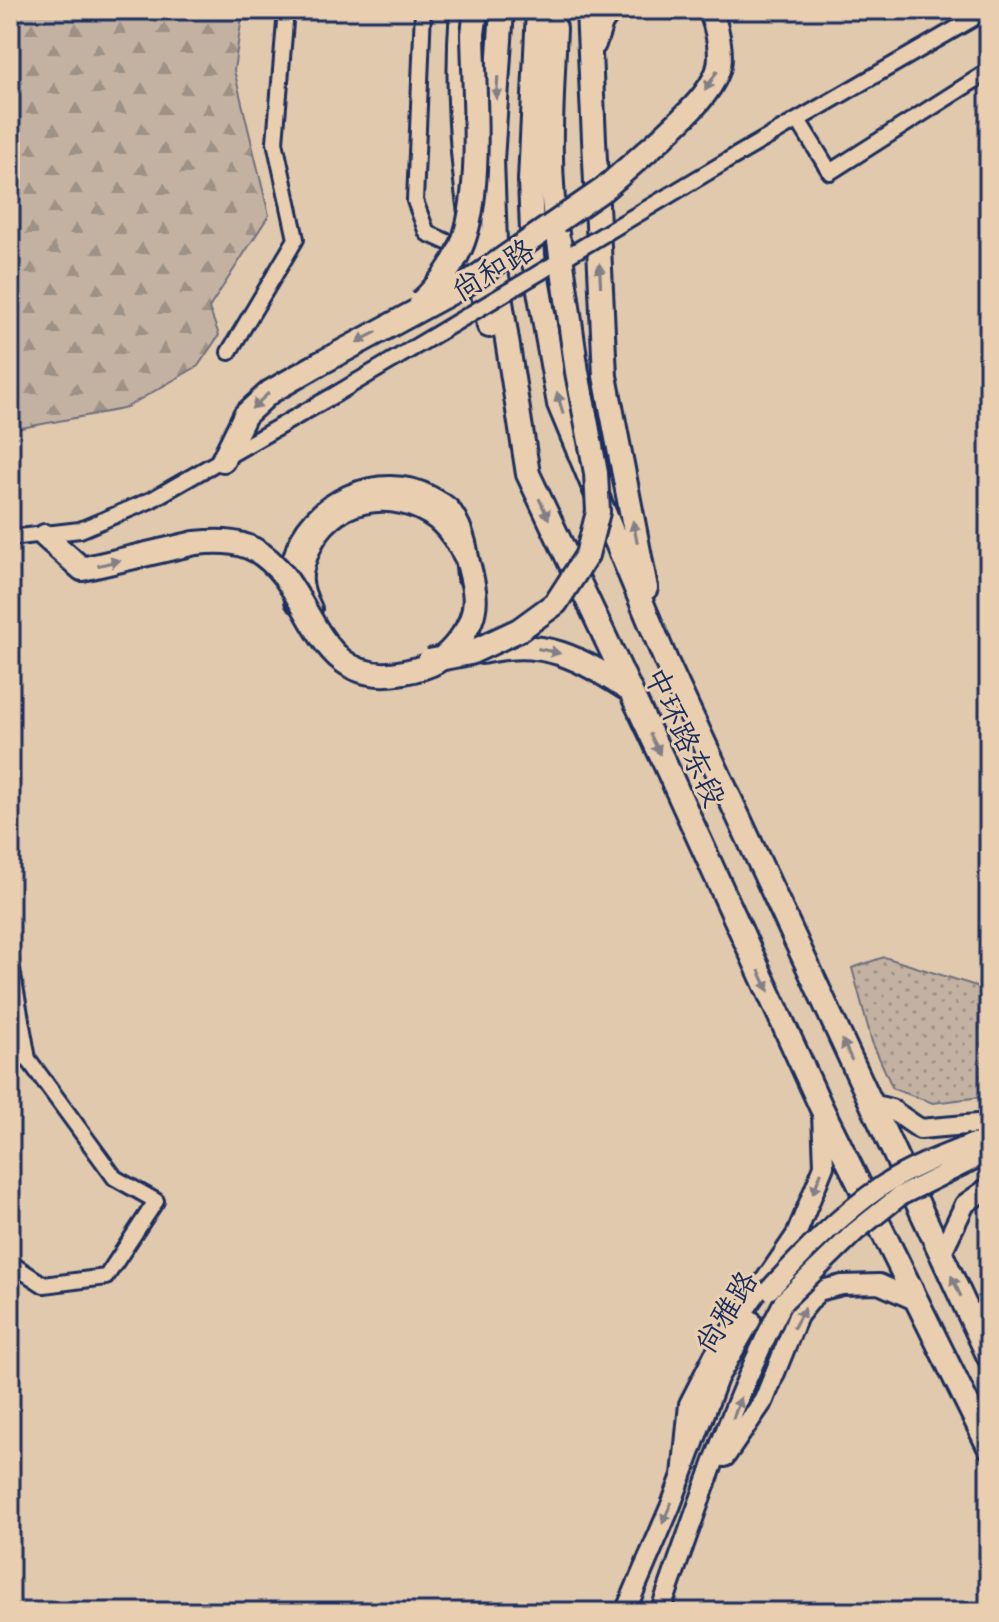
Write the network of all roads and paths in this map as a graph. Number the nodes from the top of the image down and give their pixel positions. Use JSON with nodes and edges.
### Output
{"nodes":[{"id":1,"x":286,"y":10,"type":"edge"},
{"id":2,"x":423,"y":10,"type":"edge"},
{"id":3,"x":462,"y":10,"type":"edge"},
{"id":4,"x":476,"y":10,"type":"edge"},
{"id":5,"x":502,"y":10,"type":"edge"},
{"id":6,"x":538,"y":10,"type":"edge"},
{"id":7,"x":588,"y":10,"type":"edge"},
{"id":8,"x":610,"y":10,"type":"edge"},
{"id":9,"x":710,"y":10,"type":"edge"},
{"id":10,"x":988,"y":10,"type":"edge"},
{"id":11,"x":556,"y":19,"type":"edge"},
{"id":12,"x":590,"y":56,"type":"junction"},
{"id":13,"x":989,"y":71,"type":"edge"},
{"id":14,"x":798,"y":120,"type":"junction"},
{"id":15,"x":530,"y":181,"type":"junction"},
{"id":16,"x":474,"y":249,"type":"junction"},
{"id":17,"x":989,"y":253,"type":"edge"},
{"id":18,"x":989,"y":259,"type":"edge"},
{"id":19,"x":403,"y":318,"type":"junction"},
{"id":20,"x":229,"y":352,"type":"dead end"},
{"id":21,"x":223,"y":460,"type":"junction"},
{"id":22,"x":528,"y":474,"type":"junction"},
{"id":23,"x":45,"y":536,"type":"junction"},
{"id":24,"x":10,"y":538,"type":"edge"},
{"id":25,"x":655,"y":636,"type":"junction"},
{"id":26,"x":429,"y":661,"type":"junction"},
{"id":27,"x":630,"y":691,"type":"junction"},
{"id":28,"x":10,"y":958,"type":"edge"},
{"id":29,"x":872,"y":1104,"type":"junction"},
{"id":30,"x":821,"y":1107,"type":"junction"},
{"id":31,"x":989,"y":1123,"type":"edge"},
{"id":32,"x":981,"y":1151,"type":"edge"},
{"id":33,"x":989,"y":1187,"type":"edge"},
{"id":34,"x":941,"y":1254,"type":"junction"},
{"id":35,"x":10,"y":1263,"type":"edge"},
{"id":36,"x":917,"y":1301,"type":"junction"},
{"id":37,"x":989,"y":1357,"type":"edge"},
{"id":38,"x":989,"y":1447,"type":"edge"},
{"id":39,"x":682,"y":1476,"type":"junction"},
{"id":40,"x":707,"y":1483,"type":"junction"},
{"id":41,"x":625,"y":1612,"type":"edge"},
{"id":42,"x":660,"y":1612,"type":"edge"}],
"edges":[{"from":1,"to":20,"type":"street"},
{"from":2,"to":16,"type":"street"},
{"from":3,"to":16,"type":"highway"},
{"from":4,"to":19,"type":"highway","bridge":true},
{"from":5,"to":22,"type":"highway","name":"中环路东段","one_way":true},
{"from":6,"to":15,"type":"highway","name":"中环路东段"},
{"from":7,"to":12,"type":"highway"},
{"from":8,"to":12,"type":"highway"},
{"from":9,"to":19,"type":"highway","one_way":true,"bridge":true},
{"from":10,"to":14,"type":"street","name":"尚和路"},
{"from":11,"to":15,"type":"highway"},
{"from":11,"to":26,"type":"highway","bridge":true},
{"from":25,"to":12,"type":"highway","one_way":true},
{"from":13,"to":14,"type":"street"},
{"from":14,"to":21,"type":"street","name":"尚和路","bridge":true},
{"from":25,"to":15,"type":"highway","name":"中环路东段","one_way":true},
{"from":16,"to":22,"type":"highway"},
{"from":17,"to":18,"type":"street"},
{"from":19,"to":21,"type":"highway","one_way":true,"bridge":true},
{"from":21,"to":23,"type":"street","name":"尚和路"},
{"from":22,"to":27,"type":"highway","name":"中环路东段","one_way":true},
{"from":23,"to":24,"type":"street","name":"尚和路"},
{"from":23,"to":26,"type":"highway","one_way":true,"bridge":true},
{"from":29,"to":25,"type":"highway","name":"中环路东段","one_way":true},
{"from":26,"to":27,"type":"highway","one_way":true,"bridge":true},
{"from":27,"to":30,"type":"highway","name":"中环路东段","one_way":true},
{"from":28,"to":35,"type":"street"},
{"from":29,"to":31,"type":"main road"},
{"from":29,"to":34,"type":"highway","name":"中环路东段"},
{"from":30,"to":36,"type":"highway","name":"中环路东段"},
{"from":30,"to":39,"type":"main road","one_way":true},
{"from":32,"to":39,"type":"main road","name":"尚雅路","bridge":true},
{"from":40,"to":32,"type":"main road","name":"尚雅路","one_way":true,"bridge":true},
{"from":33,"to":34,"type":"main road"},
{"from":37,"to":34,"type":"highway","name":"中环路东段","one_way":true},
{"from":36,"to":38,"type":"highway","name":"中环路东段"},
{"from":40,"to":36,"type":"main road","one_way":true},
{"from":39,"to":41,"type":"main road","name":"尚雅路","one_way":true},
{"from":40,"to":42,"type":"main road","name":"尚雅路"}]}
